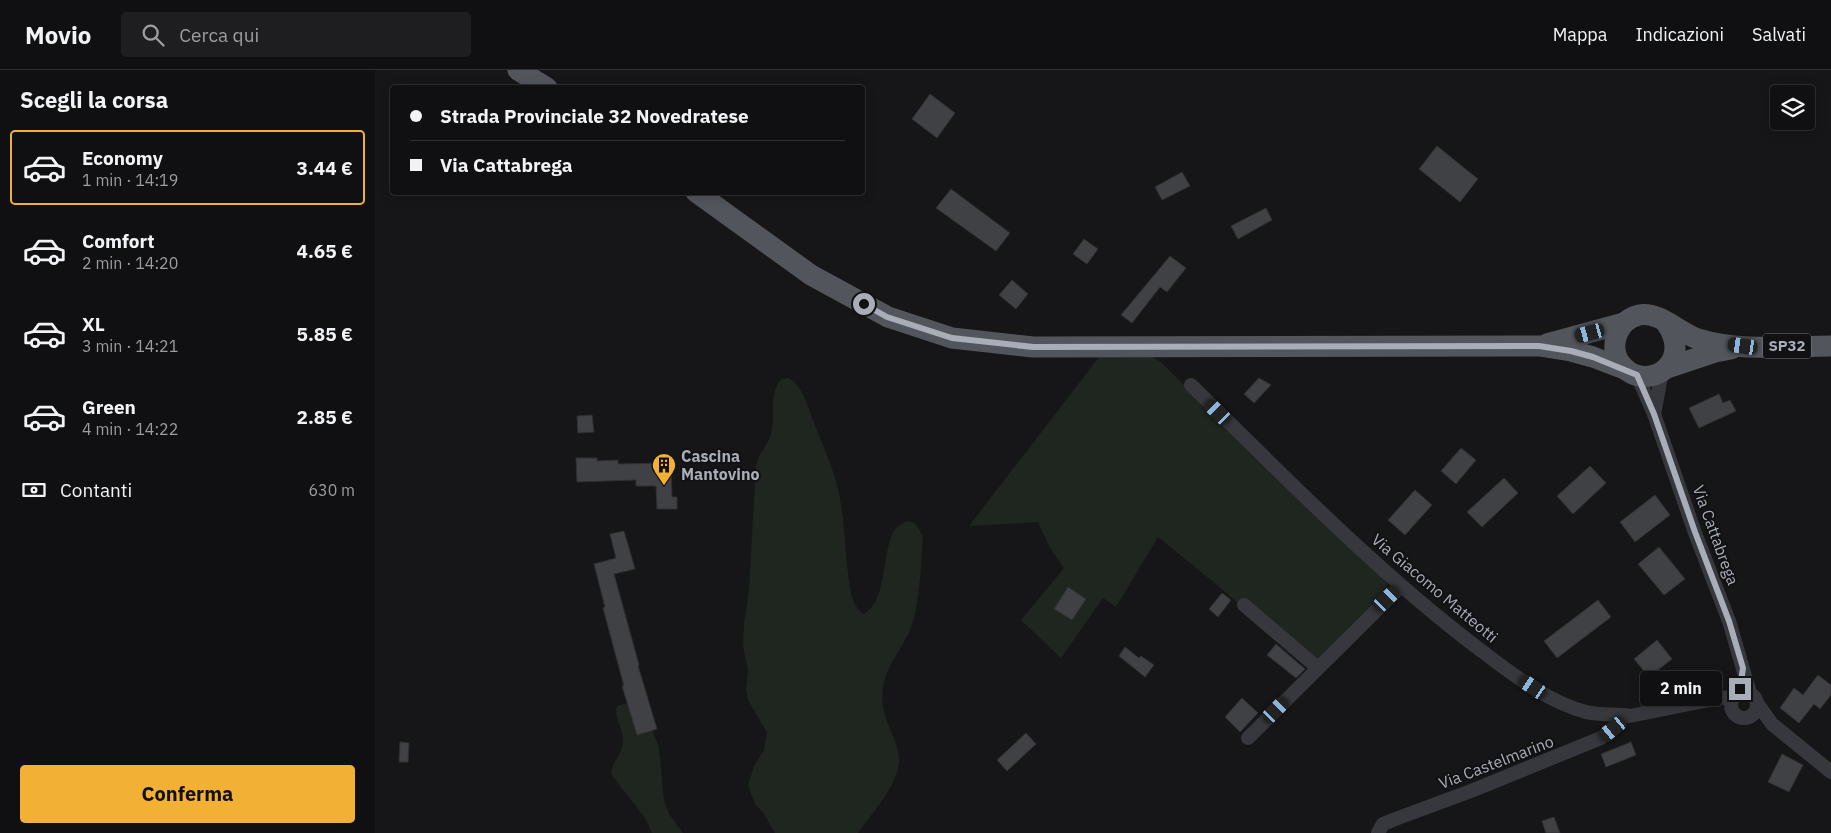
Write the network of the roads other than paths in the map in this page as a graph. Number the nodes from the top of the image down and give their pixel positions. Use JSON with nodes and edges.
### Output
{"nodes":[{"id":1,"x":518,"y":70,"type":"edge"},
{"id":2,"x":542,"y":85,"type":"edge"},
{"id":3,"x":700,"y":195,"type":"edge"},
{"id":4,"x":1624,"y":323,"type":"junction"},
{"id":5,"x":1667,"y":323,"type":"junction"},
{"id":6,"x":1539,"y":346,"type":"junction"},
{"id":7,"x":1743,"y":346,"type":"junction"},
{"id":8,"x":1831,"y":346,"type":"edge"},
{"id":9,"x":1664,"y":370,"type":"junction"},
{"id":10,"x":1632,"y":373,"type":"junction"},
{"id":11,"x":1191,"y":386,"type":"dead end"},
{"id":12,"x":1654,"y":414,"type":"junction"},
{"id":13,"x":1401,"y":586,"type":"junction"},
{"id":14,"x":1244,"y":605,"type":"dead end"},
{"id":15,"x":1318,"y":668,"type":"junction"},
{"id":16,"x":1742,"y":700,"type":"junction"},
{"id":17,"x":1624,"y":715,"type":"junction"},
{"id":18,"x":1750,"y":717,"type":"junction"},
{"id":19,"x":1772,"y":724,"type":"junction"},
{"id":20,"x":1247,"y":738,"type":"dead end"},
{"id":21,"x":1831,"y":772,"type":"edge"},
{"id":22,"x":1378,"y":833,"type":"edge"}],
"edges":[{"from":1,"to":2,"type":"main road"},
{"from":3,"to":6,"type":"main road"},
{"from":4,"to":5,"type":"main road"},
{"from":4,"to":6,"type":"main road"},
{"from":4,"to":10,"type":"main road"},
{"from":5,"to":7,"type":"main road","number":"SP32"},
{"from":5,"to":9,"type":"main road"},
{"from":6,"to":10,"type":"main road"},
{"from":7,"to":8,"type":"main road","number":"SP32"},
{"from":7,"to":9,"type":"main road","number":"SP32"},
{"from":9,"to":10,"type":"main road"},
{"from":9,"to":12,"type":"street","name":"Via Cattabrega"},
{"from":10,"to":12,"type":"street","name":"Via Cattabrega"},
{"from":11,"to":13,"type":"street","name":"Via Giacomo Matteotti"},
{"from":12,"to":16,"type":"street","name":"Via Cattabrega"},
{"from":13,"to":15,"type":"street"},
{"from":13,"to":17,"type":"street","name":"Via Giacomo Matteotti"},
{"from":14,"to":15,"type":"street"},
{"from":15,"to":20,"type":"street"},
{"from":16,"to":17,"type":"street","name":"Via Giacomo Matteotti"},
{"from":16,"to":18,"type":"street"},
{"from":16,"to":18,"type":"street","name":"Via Giacomo Matteotti"},
{"from":16,"to":19,"type":"street"},
{"from":17,"to":22,"type":"street","name":"Via Castelmarino"},
{"from":18,"to":19,"type":"street"},
{"from":19,"to":21,"type":"street"}]}
